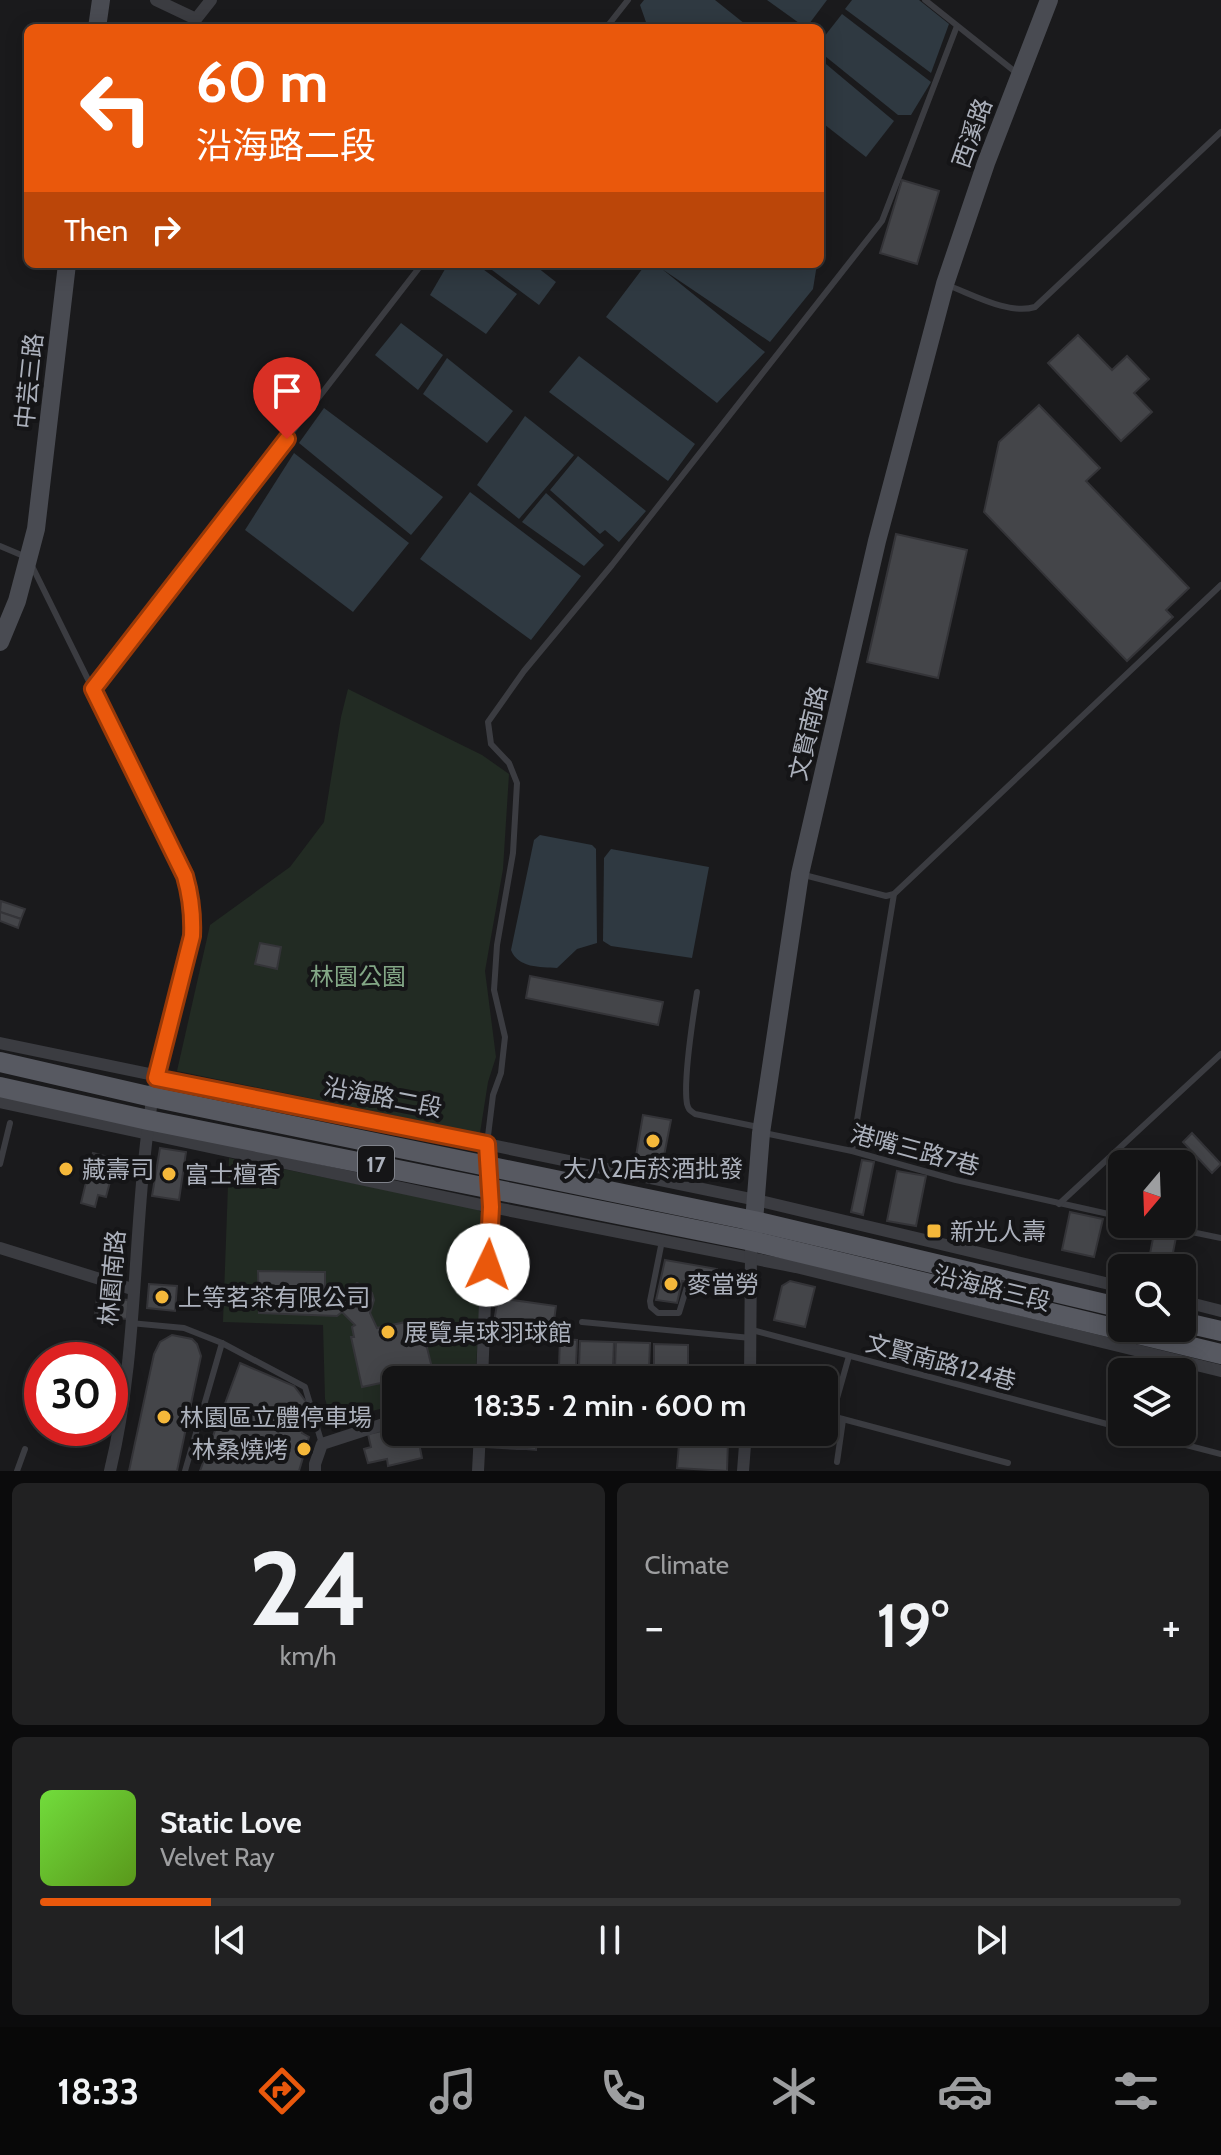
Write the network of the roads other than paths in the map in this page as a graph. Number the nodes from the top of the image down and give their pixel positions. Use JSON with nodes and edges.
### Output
{"nodes":[{"id":1,"x":101,"y":0,"type":"edge"},
{"id":2,"x":156,"y":0,"type":"edge"},
{"id":3,"x":211,"y":0,"type":"edge"},
{"id":4,"x":628,"y":0,"type":"edge"},
{"id":5,"x":925,"y":0,"type":"edge"},
{"id":6,"x":1049,"y":0,"type":"edge"},
{"id":7,"x":98,"y":24,"type":"edge"},
{"id":8,"x":609,"y":24,"type":"edge"},
{"id":9,"x":957,"y":26,"type":"junction"},
{"id":10,"x":1019,"y":75,"type":"junction"},
{"id":11,"x":1221,"y":132,"type":"edge"},
{"id":12,"x":67,"y":268,"type":"edge"},
{"id":13,"x":419,"y":268,"type":"edge"},
{"id":14,"x":945,"y":284,"type":"junction"},
{"id":15,"x":0,"y":546,"type":"edge"},
{"id":16,"x":29,"y":559,"type":"junction"},
{"id":17,"x":1221,"y":585,"type":"edge"},
{"id":18,"x":0,"y":642,"type":"edge"},
{"id":19,"x":93,"y":689,"type":"junction"},
{"id":20,"x":800,"y":874,"type":"junction"},
{"id":21,"x":894,"y":894,"type":"junction"},
{"id":22,"x":697,"y":992,"type":"dead end"},
{"id":23,"x":0,"y":1043,"type":"edge"},
{"id":24,"x":1221,"y":1054,"type":"edge"},
{"id":25,"x":0,"y":1062,"type":"edge"},
{"id":26,"x":0,"y":1087,"type":"edge"},
{"id":27,"x":154,"y":1088,"type":"junction"},
{"id":28,"x":0,"y":1102,"type":"edge"},
{"id":29,"x":10,"y":1123,"type":"dead end"},
{"id":30,"x":147,"y":1128,"type":"junction"},
{"id":31,"x":762,"y":1130,"type":"junction"},
{"id":32,"x":487,"y":1144,"type":"junction"},
{"id":33,"x":852,"y":1151,"type":"junction"},
{"id":34,"x":0,"y":1164,"type":"edge"},
{"id":35,"x":488,"y":1167,"type":"junction"},
{"id":36,"x":489,"y":1197,"type":"junction"},
{"id":37,"x":756,"y":1200,"type":"junction"},
{"id":38,"x":1059,"y":1204,"type":"junction"},
{"id":39,"x":1108,"y":1214,"type":"edge"},
{"id":40,"x":1196,"y":1233,"type":"edge"},
{"id":41,"x":1221,"y":1238,"type":"edge"},
{"id":42,"x":662,"y":1241,"type":"junction"},
{"id":43,"x":752,"y":1241,"type":"junction"},
{"id":44,"x":0,"y":1248,"type":"edge"},
{"id":45,"x":1047,"y":1268,"type":"junction"},
{"id":46,"x":751,"y":1283,"type":"junction"},
{"id":47,"x":1108,"y":1283,"type":"edge"},
{"id":48,"x":132,"y":1289,"type":"junction"},
{"id":49,"x":1041,"y":1289,"type":"junction"},
{"id":50,"x":1108,"y":1305,"type":"edge"},
{"id":51,"x":1196,"y":1305,"type":"edge"},
{"id":52,"x":1221,"y":1311,"type":"edge"},
{"id":53,"x":1034,"y":1317,"type":"junction"},
{"id":54,"x":582,"y":1322,"type":"dead end"},
{"id":55,"x":130,"y":1323,"type":"junction"},
{"id":56,"x":1196,"y":1325,"type":"edge"},
{"id":57,"x":1221,"y":1331,"type":"edge"},
{"id":58,"x":751,"y":1334,"type":"junction"},
{"id":59,"x":222,"y":1343,"type":"junction"},
{"id":60,"x":1221,"y":1354,"type":"edge"},
{"id":61,"x":849,"y":1356,"type":"junction"},
{"id":62,"x":483,"y":1366,"type":"edge"},
{"id":63,"x":750,"y":1366,"type":"edge"},
{"id":64,"x":1221,"y":1371,"type":"edge"},
{"id":65,"x":838,"y":1387,"type":"edge"},
{"id":66,"x":838,"y":1418,"type":"edge"},
{"id":67,"x":843,"y":1420,"type":"junction"},
{"id":68,"x":1108,"y":1424,"type":"edge"},
{"id":69,"x":382,"y":1425,"type":"edge"},
{"id":70,"x":322,"y":1444,"type":"junction"},
{"id":71,"x":479,"y":1446,"type":"edge"},
{"id":72,"x":745,"y":1446,"type":"edge"},
{"id":73,"x":1190,"y":1446,"type":"edge"},
{"id":74,"x":25,"y":1449,"type":"dead end"},
{"id":75,"x":1221,"y":1454,"type":"edge"},
{"id":76,"x":837,"y":1462,"type":"dead end"},
{"id":77,"x":1008,"y":1463,"type":"dead end"},
{"id":78,"x":17,"y":1471,"type":"edge"},
{"id":79,"x":110,"y":1471,"type":"edge"},
{"id":80,"x":185,"y":1471,"type":"edge"},
{"id":81,"x":315,"y":1471,"type":"edge"},
{"id":82,"x":478,"y":1471,"type":"edge"},
{"id":83,"x":743,"y":1471,"type":"edge"}],
"edges":[{"from":1,"to":7,"type":"street"},
{"from":2,"to":3,"type":"street"},
{"from":4,"to":8,"type":"lane"},
{"from":5,"to":9,"type":"lane"},
{"from":6,"to":10,"type":"street","name":"西溪路"},
{"from":9,"to":10,"type":"lane"},
{"from":9,"to":32,"type":"lane"},
{"from":10,"to":14,"type":"street","name":"西溪路"},
{"from":11,"to":14,"type":"lane"},
{"from":12,"to":16,"type":"street","name":"中芸三路"},
{"from":13,"to":19,"type":"lane"},
{"from":14,"to":20,"type":"street","name":"文賢南路"},
{"from":15,"to":16,"type":"lane"},
{"from":16,"to":18,"type":"street","name":"中芸三路"},
{"from":16,"to":19,"type":"lane"},
{"from":17,"to":21,"type":"lane"},
{"from":19,"to":27,"type":"lane"},
{"from":20,"to":21,"type":"lane"},
{"from":20,"to":31,"type":"street","name":"文賢南路"},
{"from":21,"to":33,"type":"lane"},
{"from":22,"to":31,"type":"lane","name":"港嘴三路7巷"},
{"from":23,"to":27,"type":"street","name":"沿海路二段"},
{"from":24,"to":38,"type":"lane"},
{"from":25,"to":27,"type":"main road","name":"沿海路二段","number":"17"},
{"from":26,"to":30,"type":"main road","number":"17"},
{"from":27,"to":30,"type":"street","name":"林園南路"},
{"from":27,"to":32,"type":"street","name":"沿海路二段"},
{"from":27,"to":35,"type":"main road","name":"沿海路二段","number":"17"},
{"from":28,"to":30,"type":"street"},
{"from":29,"to":34,"type":"lane"},
{"from":30,"to":36,"type":"main road","number":"17"},
{"from":30,"to":48,"type":"street","name":"林園南路"},
{"from":31,"to":33,"type":"lane","name":"港嘴三路7巷"},
{"from":31,"to":37,"type":"street","name":"文賢南路"},
{"from":32,"to":35,"type":"street"},
{"from":32,"to":37,"type":"street","name":"沿海路二段"},
{"from":33,"to":38,"type":"lane","name":"港嘴三路7巷"},
{"from":35,"to":36,"type":"street"},
{"from":35,"to":43,"type":"main road","name":"沿海路二段","number":"17"},
{"from":36,"to":42,"type":"street"},
{"from":36,"to":43,"type":"main road","number":"17"},
{"from":36,"to":62,"type":"street"},
{"from":37,"to":43,"type":"street"},
{"from":37,"to":45,"type":"street","name":"沿海路三段"},
{"from":38,"to":39,"type":"lane","name":"港嘴三路7巷"},
{"from":40,"to":41,"type":"lane"},
{"from":42,"to":43,"type":"street"},
{"from":42,"to":46,"type":"lane"},
{"from":43,"to":46,"type":"street"},
{"from":43,"to":49,"type":"main road","name":"沿海路三段","number":"17"},
{"from":43,"to":53,"type":"main road","name":"沿海路三段","number":"17"},
{"from":44,"to":48,"type":"street"},
{"from":45,"to":47,"type":"street","name":"沿海路三段"},
{"from":45,"to":49,"type":"street"},
{"from":46,"to":58,"type":"street"},
{"from":48,"to":55,"type":"street","name":"林園南路"},
{"from":49,"to":50,"type":"main road","name":"沿海路三段","number":"17"},
{"from":49,"to":53,"type":"street"},
{"from":51,"to":52,"type":"street"},
{"from":53,"to":60,"type":"main road","name":"沿海路三段","number":"17"},
{"from":53,"to":64,"type":"street","name":"沿海路三段"},
{"from":54,"to":58,"type":"lane","name":"文賢南路124巷"},
{"from":55,"to":59,"type":"lane"},
{"from":55,"to":79,"type":"street","name":"林園南路"},
{"from":56,"to":57,"type":"main road"},
{"from":58,"to":61,"type":"lane","name":"文賢南路124巷"},
{"from":58,"to":63,"type":"street"},
{"from":59,"to":70,"type":"lane"},
{"from":59,"to":80,"type":"lane"},
{"from":61,"to":65,"type":"lane"},
{"from":61,"to":68,"type":"lane","name":"文賢南路124巷"},
{"from":66,"to":67,"type":"lane"},
{"from":67,"to":76,"type":"lane"},
{"from":67,"to":77,"type":"lane"},
{"from":69,"to":70,"type":"street"},
{"from":70,"to":81,"type":"street"},
{"from":71,"to":82,"type":"street"},
{"from":72,"to":83,"type":"street"},
{"from":73,"to":75,"type":"lane"},
{"from":74,"to":78,"type":"lane"}]}
